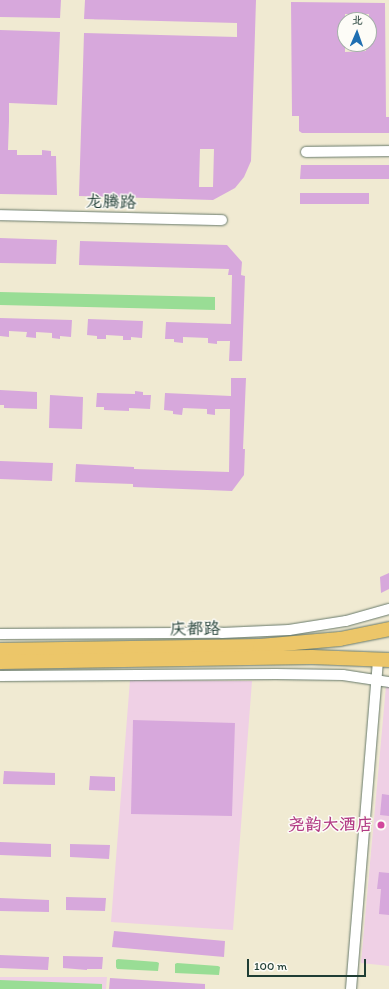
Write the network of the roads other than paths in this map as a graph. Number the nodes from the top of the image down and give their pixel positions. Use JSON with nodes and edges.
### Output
{"nodes":[{"id":1,"x":389,"y":151,"type":"edge"},
{"id":2,"x":306,"y":152,"type":"dead end"},
{"id":3,"x":0,"y":216,"type":"edge"},
{"id":4,"x":222,"y":220,"type":"dead end"},
{"id":5,"x":389,"y":609,"type":"edge"},
{"id":6,"x":389,"y":629,"type":"edge"},
{"id":7,"x":0,"y":634,"type":"edge"},
{"id":8,"x":0,"y":650,"type":"edge"},
{"id":9,"x":384,"y":660,"type":"edge"},
{"id":10,"x":0,"y":662,"type":"edge"},
{"id":11,"x":0,"y":676,"type":"edge"},
{"id":12,"x":377,"y":679,"type":"junction"},
{"id":13,"x":389,"y":682,"type":"edge"},
{"id":14,"x":351,"y":989,"type":"edge"}],
"edges":[{"from":1,"to":2,"type":"street"},
{"from":3,"to":4,"type":"street","name":"龙腾路"},
{"from":5,"to":7,"type":"street"},
{"from":6,"to":8,"type":"highway","name":"庆都路"},
{"from":9,"to":10,"type":"highway","name":"庆都路"},
{"from":9,"to":12,"type":"street"},
{"from":11,"to":12,"type":"street"},
{"from":12,"to":13,"type":"street"},
{"from":12,"to":14,"type":"street"}]}
